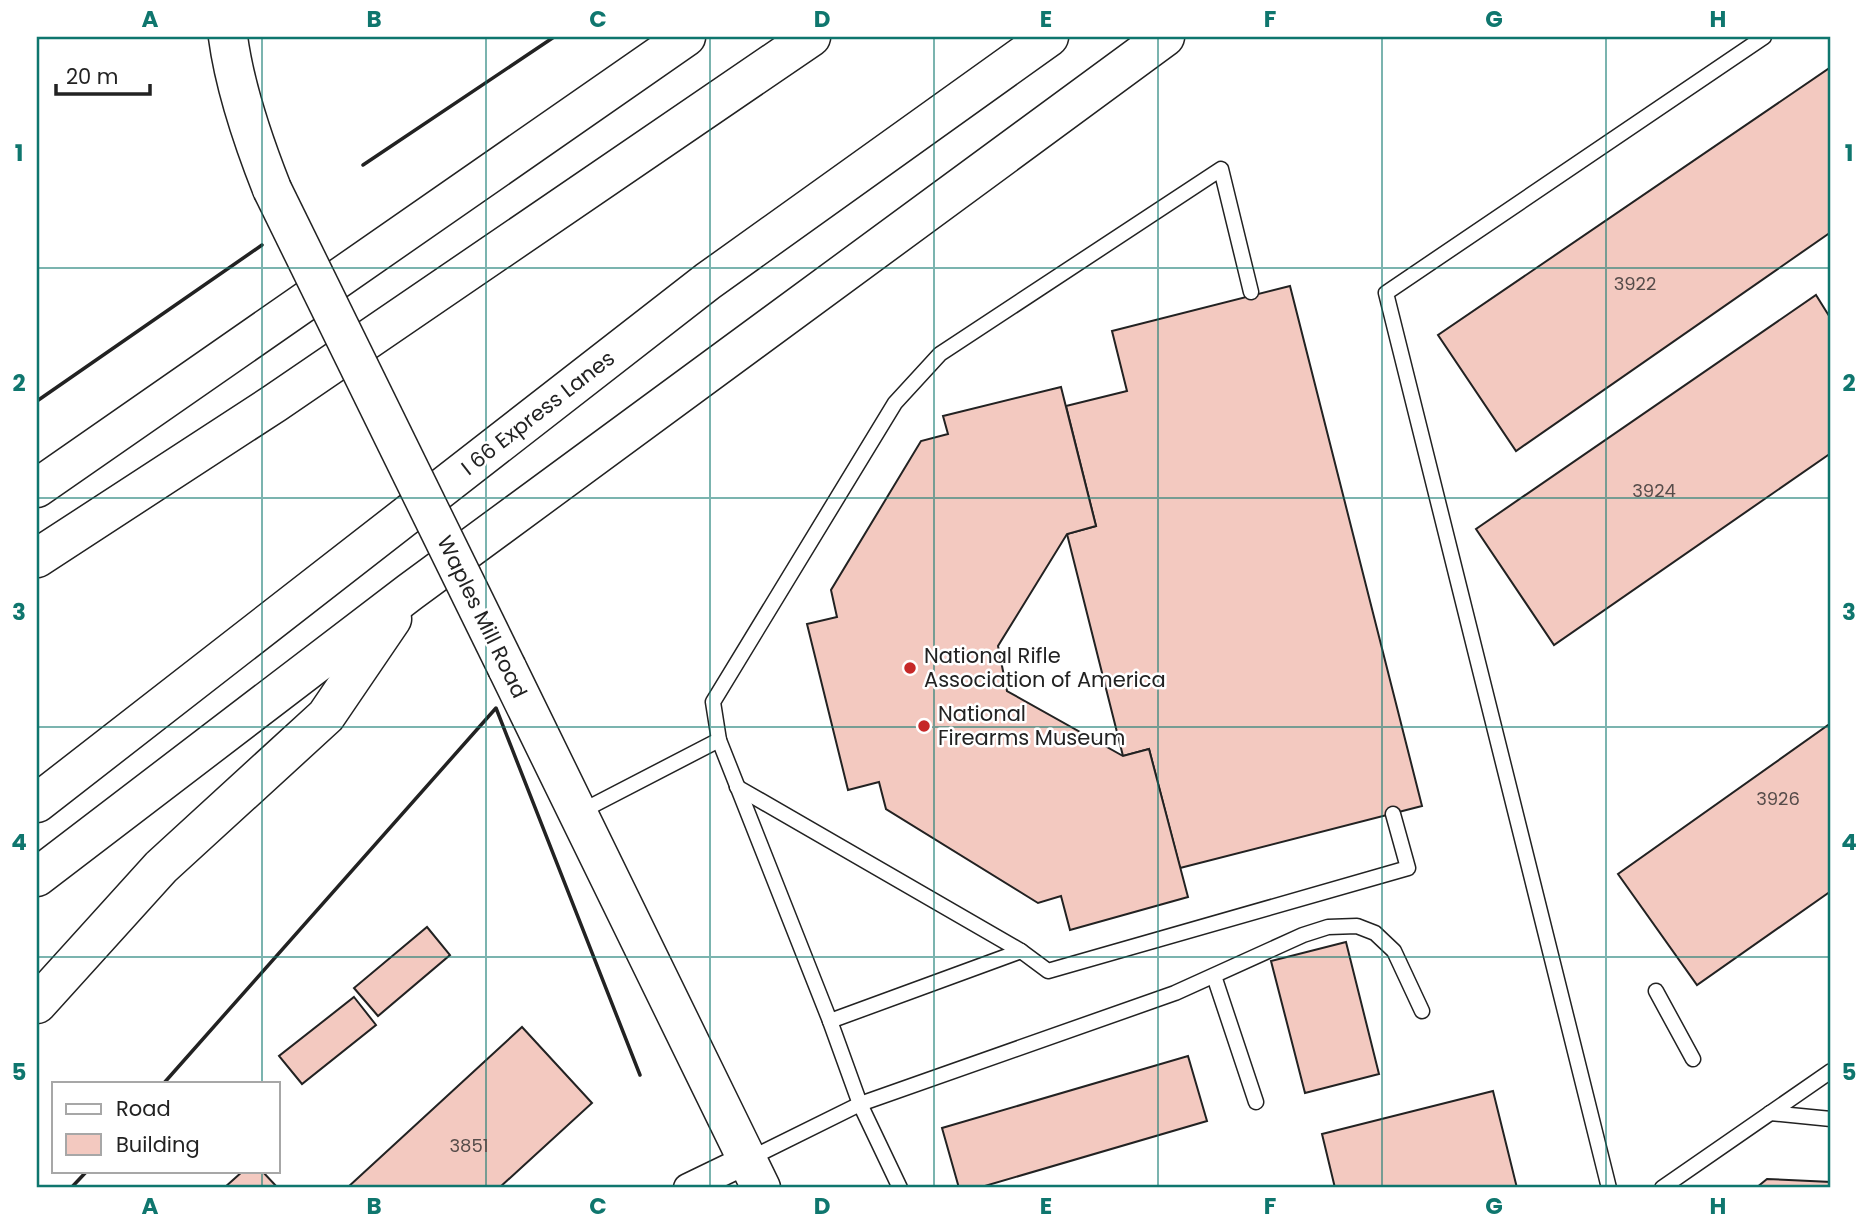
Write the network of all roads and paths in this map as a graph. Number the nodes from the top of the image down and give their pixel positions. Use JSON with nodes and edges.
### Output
{"nodes":[{"id":1,"x":228,"y":37,"type":"edge"},
{"id":2,"x":686,"y":37,"type":"edge"},
{"id":3,"x":811,"y":37,"type":"edge"},
{"id":4,"x":1049,"y":37,"type":"edge"},
{"id":5,"x":1165,"y":37,"type":"edge"},
{"id":6,"x":1764,"y":37,"type":"edge"},
{"id":7,"x":1251,"y":292,"type":"dead end"},
{"id":8,"x":37,"y":488,"type":"edge"},
{"id":9,"x":37,"y":558,"type":"edge"},
{"id":10,"x":410,"y":592,"type":"junction"},
{"id":11,"x":719,"y":740,"type":"junction"},
{"id":12,"x":737,"y":787,"type":"junction"},
{"id":13,"x":37,"y":803,"type":"edge"},
{"id":14,"x":579,"y":812,"type":"junction"},
{"id":15,"x":1393,"y":814,"type":"dead end"},
{"id":16,"x":37,"y":877,"type":"edge"},
{"id":17,"x":1021,"y":951,"type":"junction"},
{"id":18,"x":1214,"y":976,"type":"junction"},
{"id":19,"x":1656,"y":991,"type":"dead end"},
{"id":20,"x":37,"y":1004,"type":"edge"},
{"id":21,"x":1422,"y":1011,"type":"dead end"},
{"id":22,"x":830,"y":1021,"type":"junction"},
{"id":23,"x":1693,"y":1059,"type":"dead end"},
{"id":24,"x":1831,"y":1071,"type":"edge"},
{"id":25,"x":1256,"y":1102,"type":"dead end"},
{"id":26,"x":860,"y":1104,"type":"junction"},
{"id":27,"x":1770,"y":1113,"type":"junction"},
{"id":28,"x":1831,"y":1119,"type":"edge"},
{"id":29,"x":755,"y":1174,"type":"edge"},
{"id":30,"x":688,"y":1188,"type":"edge"},
{"id":31,"x":900,"y":1188,"type":"edge"},
{"id":32,"x":1609,"y":1188,"type":"edge"},
{"id":33,"x":1662,"y":1188,"type":"edge"}],
"edges":[{"from":1,"to":14,"type":"main road","name":"Waples Mill Road","bridge":true},
{"from":2,"to":8,"type":"main road"},
{"from":3,"to":9,"type":"main road"},
{"from":4,"to":13,"type":"main road","name":"I 66 Express Lanes"},
{"from":5,"to":10,"type":"main road"},
{"from":6,"to":32,"type":"lane"},
{"from":7,"to":11,"type":"lane"},
{"from":10,"to":16,"type":"main road"},
{"from":10,"to":20,"type":"main road"},
{"from":11,"to":12,"type":"lane"},
{"from":11,"to":14,"type":"lane"},
{"from":12,"to":17,"type":"lane"},
{"from":12,"to":22,"type":"lane"},
{"from":14,"to":29,"type":"main road","name":"Waples Mill Road"},
{"from":15,"to":17,"type":"lane"},
{"from":17,"to":22,"type":"lane"},
{"from":18,"to":21,"type":"lane"},
{"from":18,"to":25,"type":"lane"},
{"from":18,"to":26,"type":"lane"},
{"from":19,"to":23,"type":"lane"},
{"from":22,"to":26,"type":"lane"},
{"from":24,"to":27,"type":"lane"},
{"from":26,"to":29,"type":"lane"},
{"from":26,"to":31,"type":"lane"},
{"from":27,"to":28,"type":"lane"},
{"from":27,"to":33,"type":"lane"},
{"from":29,"to":30,"type":"street"}]}
